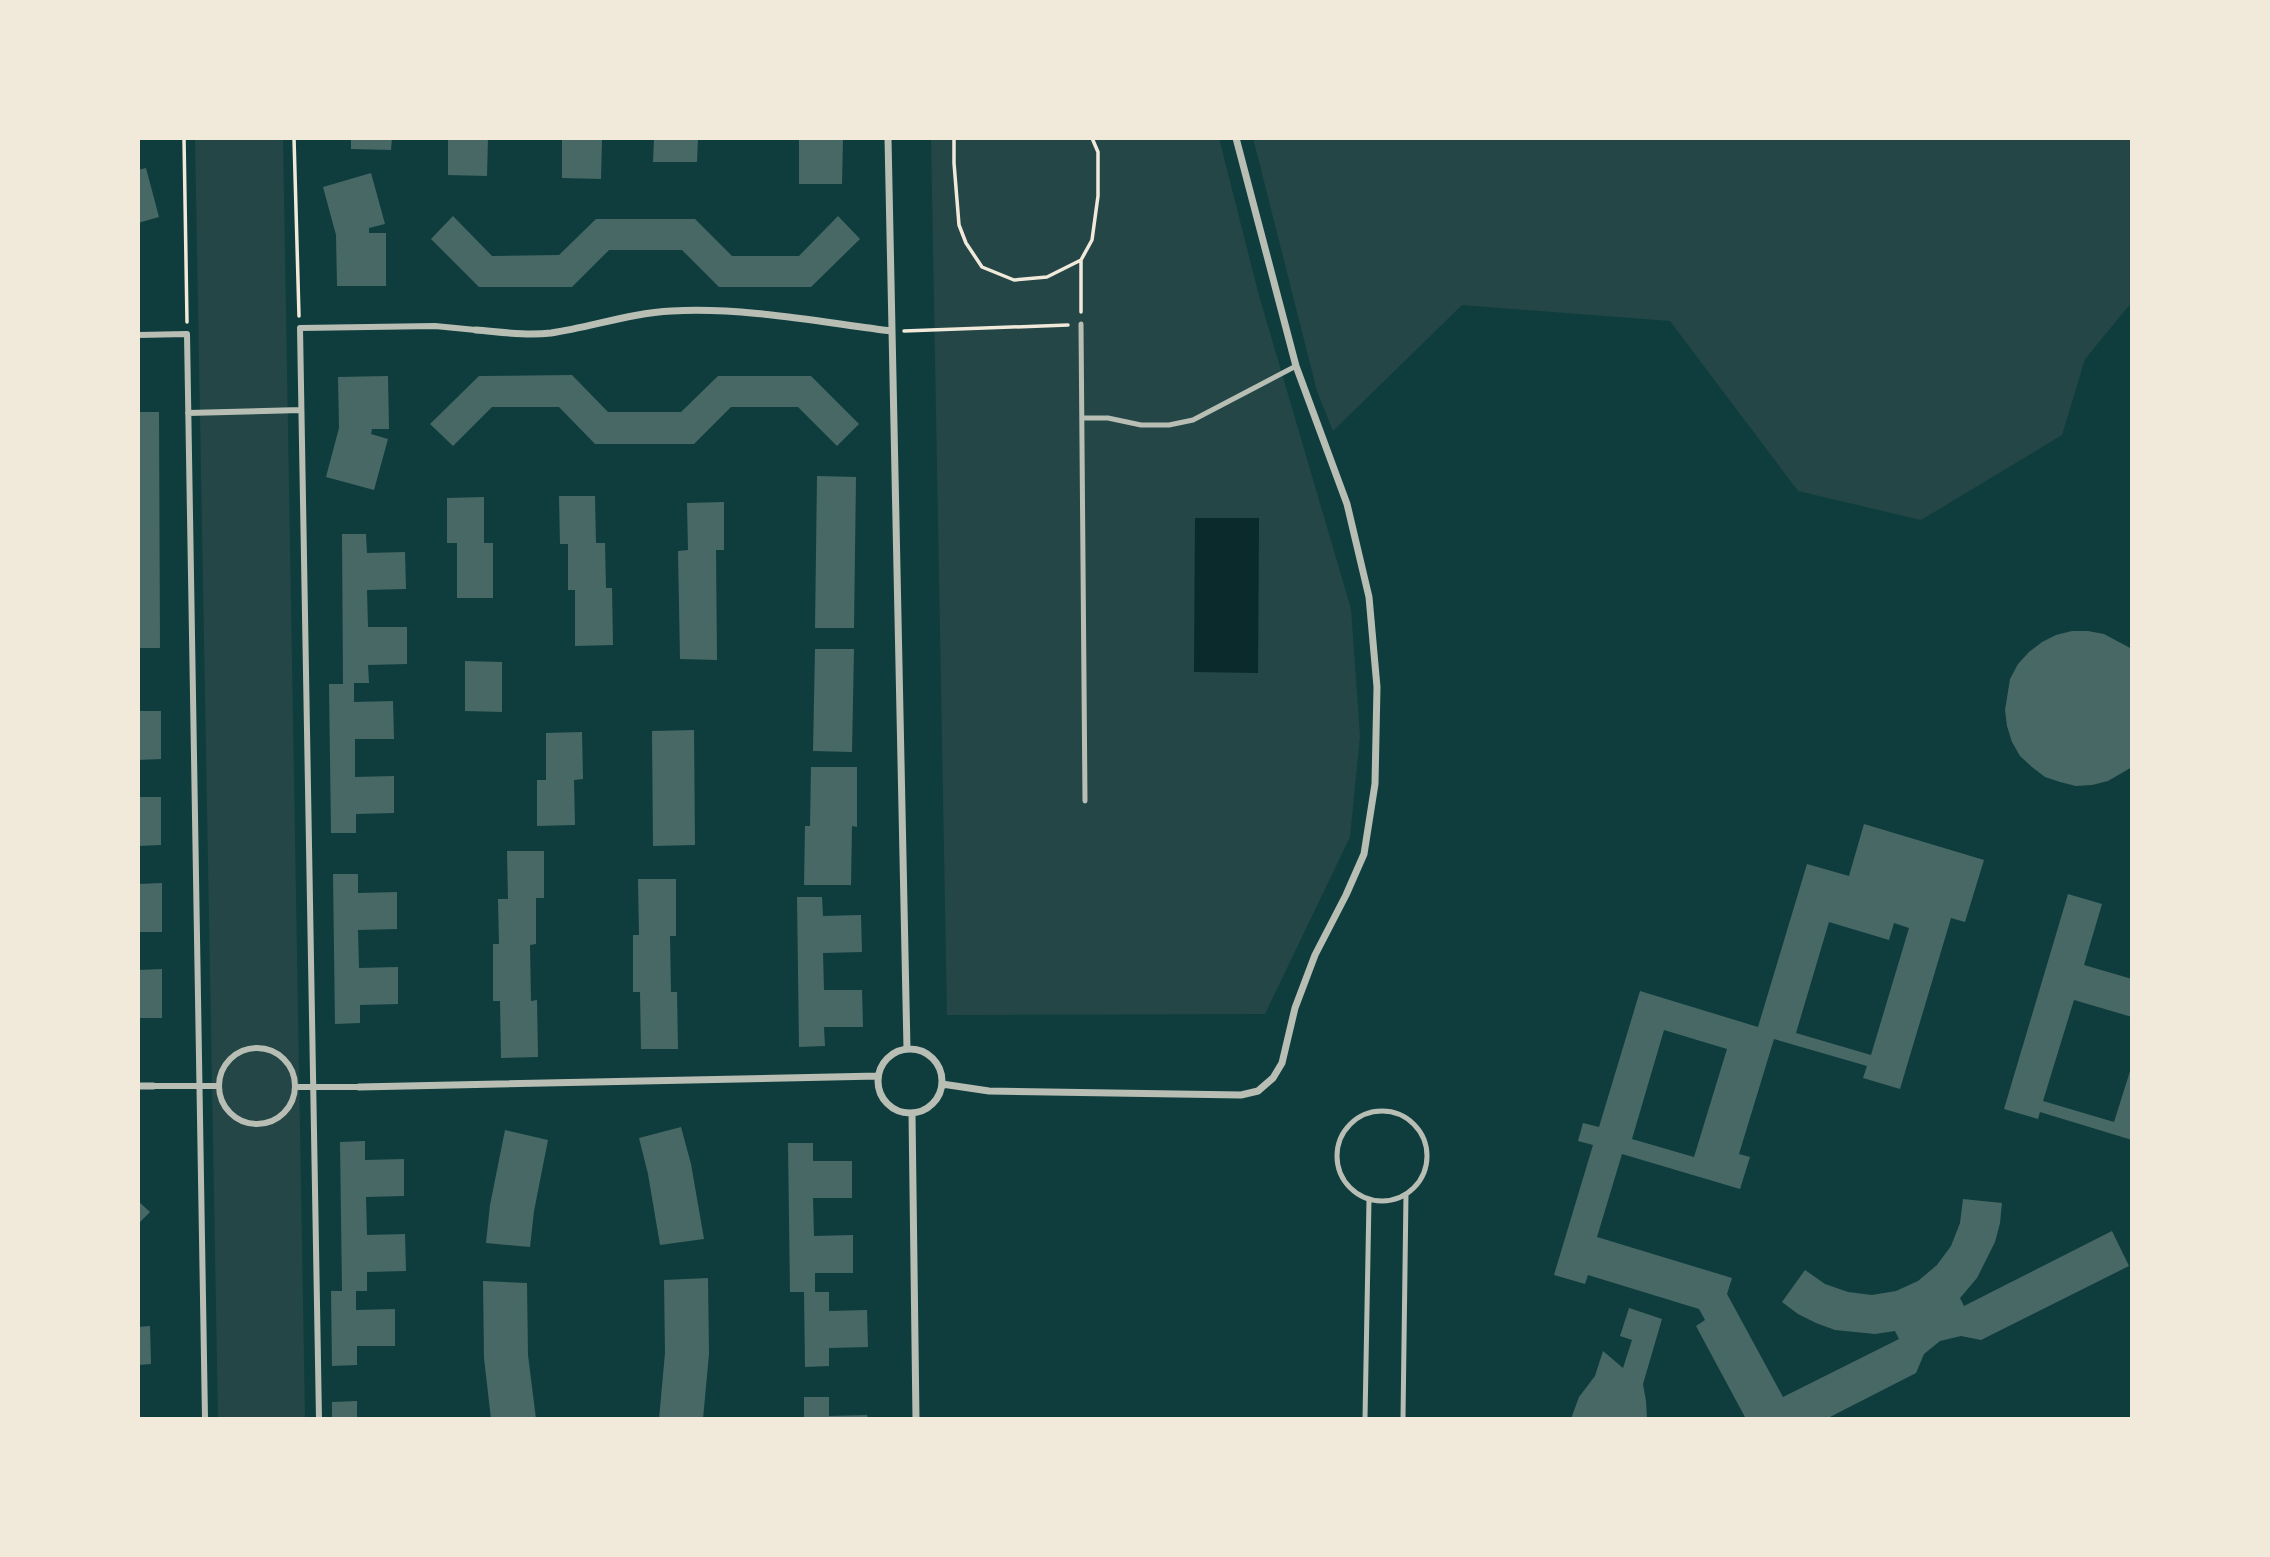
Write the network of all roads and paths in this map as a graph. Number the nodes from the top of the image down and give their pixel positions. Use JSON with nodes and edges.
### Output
{"nodes":[{"id":1,"x":184,"y":138,"type":"edge"},
{"id":2,"x":294,"y":138,"type":"edge"},
{"id":3,"x":888,"y":138,"type":"edge"},
{"id":4,"x":954,"y":138,"type":"edge"},
{"id":5,"x":1092,"y":138,"type":"edge"},
{"id":6,"x":1236,"y":138,"type":"edge"},
{"id":7,"x":1081,"y":260,"type":"junction"},
{"id":8,"x":1081,"y":324,"type":"junction"},
{"id":9,"x":300,"y":328,"type":"junction"},
{"id":10,"x":476,"y":330,"type":"joint"},
{"id":11,"x":892,"y":331,"type":"junction"},
{"id":12,"x":187,"y":334,"type":"junction"},
{"id":13,"x":138,"y":335,"type":"edge"},
{"id":14,"x":1296,"y":366,"type":"junction"},
{"id":15,"x":301,"y":410,"type":"junction"},
{"id":16,"x":188,"y":413,"type":"junction"},
{"id":17,"x":1083,"y":418,"type":"junction"},
{"id":18,"x":1085,"y":801,"type":"dead end"},
{"id":19,"x":907,"y":1049,"type":"junction"},
{"id":20,"x":878,"y":1076,"type":"junction"},
{"id":21,"x":942,"y":1084,"type":"junction"},
{"id":22,"x":138,"y":1086,"type":"edge"},
{"id":23,"x":152,"y":1086,"type":"joint"},
{"id":24,"x":200,"y":1086,"type":"junction"},
{"id":25,"x":219,"y":1086,"type":"junction"},
{"id":26,"x":295,"y":1087,"type":"junction"},
{"id":27,"x":313,"y":1087,"type":"junction"},
{"id":28,"x":359,"y":1087,"type":"joint"},
{"id":29,"x":912,"y":1113,"type":"junction"},
{"id":30,"x":1406,"y":1194,"type":"junction"},
{"id":31,"x":1369,"y":1199,"type":"junction"},
{"id":32,"x":205,"y":1419,"type":"edge"},
{"id":33,"x":319,"y":1419,"type":"edge"},
{"id":34,"x":916,"y":1419,"type":"edge"},
{"id":35,"x":1365,"y":1419,"type":"edge"},
{"id":36,"x":1403,"y":1419,"type":"edge"}],
"edges":[{"from":1,"to":12,"type":"path"},
{"from":2,"to":9,"type":"path"},
{"from":3,"to":11,"type":"street"},
{"from":4,"to":7,"type":"path"},
{"from":5,"to":7,"type":"path"},
{"from":6,"to":14,"type":"street"},
{"from":7,"to":8,"type":"path"},
{"from":8,"to":11,"type":"path"},
{"from":8,"to":17,"type":"lane"},
{"from":9,"to":10,"type":"street"},
{"from":9,"to":15,"type":"street"},
{"from":10,"to":11,"type":"street"},
{"from":11,"to":19,"type":"street"},
{"from":12,"to":13,"type":"street"},
{"from":12,"to":16,"type":"street"},
{"from":14,"to":17,"type":"lane"},
{"from":14,"to":21,"type":"street"},
{"from":15,"to":16,"type":"street"},
{"from":15,"to":27,"type":"street"},
{"from":16,"to":24,"type":"street"},
{"from":17,"to":18,"type":"lane"},
{"from":19,"to":20,"type":"street"},
{"from":19,"to":21,"type":"street"},
{"from":20,"to":28,"type":"street"},
{"from":20,"to":29,"type":"street"},
{"from":21,"to":29,"type":"street"},
{"from":22,"to":23,"type":"street"},
{"from":23,"to":24,"type":"street"},
{"from":24,"to":25,"type":"street"},
{"from":24,"to":32,"type":"street"},
{"from":25,"to":26,"type":"street"},
{"from":25,"to":26,"type":"street"},
{"from":26,"to":27,"type":"street"},
{"from":27,"to":28,"type":"street"},
{"from":27,"to":33,"type":"street"},
{"from":29,"to":34,"type":"street"},
{"from":30,"to":31,"type":"lane"},
{"from":30,"to":31,"type":"lane"},
{"from":30,"to":36,"type":"lane"},
{"from":31,"to":35,"type":"lane"}]}
